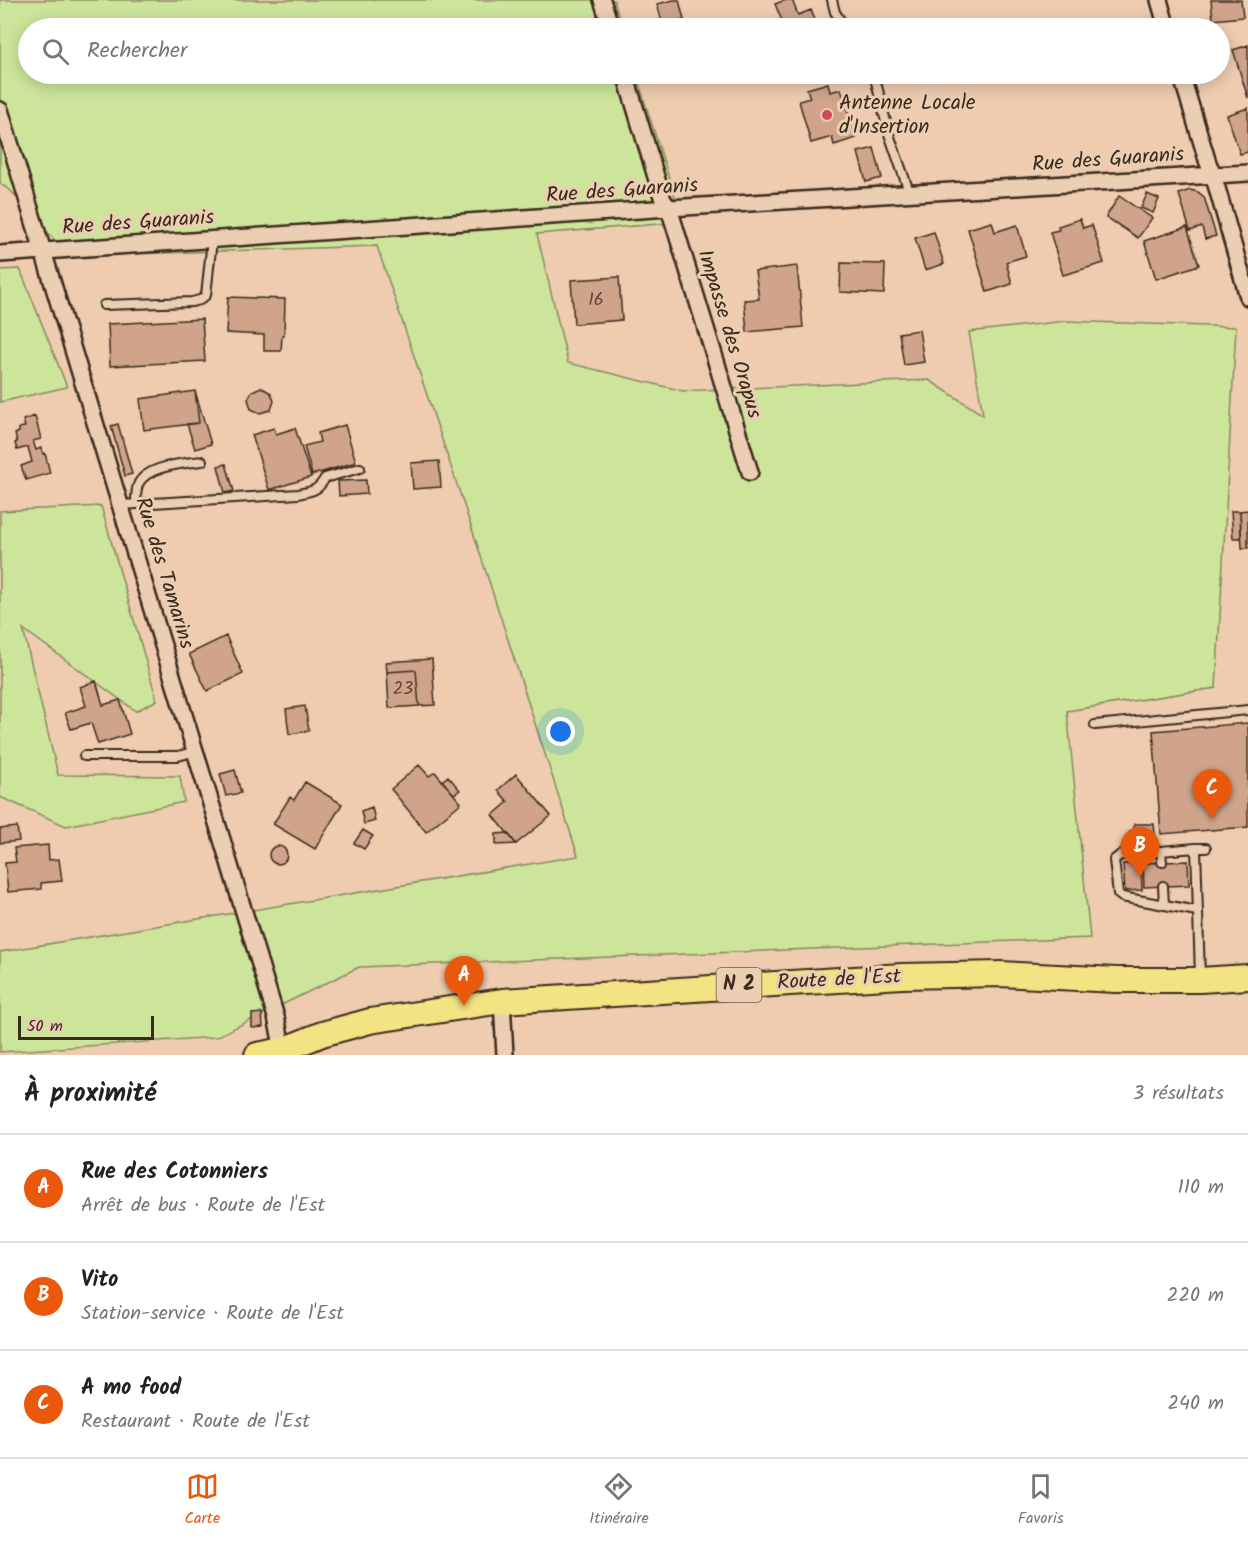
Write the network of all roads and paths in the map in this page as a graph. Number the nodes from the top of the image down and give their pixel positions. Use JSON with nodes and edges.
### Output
{"nodes":[{"id":1,"x":602,"y":0,"type":"edge"},
{"id":2,"x":832,"y":0,"type":"edge"},
{"id":3,"x":1159,"y":0,"type":"edge"},
{"id":4,"x":608,"y":18,"type":"edge"},
{"id":5,"x":839,"y":18,"type":"edge"},
{"id":6,"x":1164,"y":18,"type":"edge"},
{"id":7,"x":628,"y":84,"type":"edge"},
{"id":8,"x":876,"y":84,"type":"edge"},
{"id":9,"x":1184,"y":84,"type":"edge"},
{"id":10,"x":0,"y":110,"type":"edge"},
{"id":11,"x":1248,"y":173,"type":"edge"},
{"id":12,"x":1213,"y":174,"type":"junction"},
{"id":13,"x":910,"y":194,"type":"junction"},
{"id":14,"x":669,"y":208,"type":"junction"},
{"id":15,"x":212,"y":240,"type":"junction"},
{"id":16,"x":44,"y":250,"type":"junction"},
{"id":17,"x":0,"y":254,"type":"edge"},
{"id":18,"x":1248,"y":297,"type":"edge"},
{"id":19,"x":104,"y":305,"type":"dead end"},
{"id":20,"x":202,"y":461,"type":"dead end"},
{"id":21,"x":360,"y":468,"type":"dead end"},
{"id":22,"x":750,"y":472,"type":"dead end"},
{"id":23,"x":128,"y":504,"type":"junction"},
{"id":24,"x":1248,"y":710,"type":"edge"},
{"id":25,"x":1095,"y":725,"type":"dead end"},
{"id":26,"x":195,"y":751,"type":"junction"},
{"id":27,"x":84,"y":756,"type":"dead end"},
{"id":28,"x":1196,"y":848,"type":"junction"},
{"id":29,"x":1206,"y":848,"type":"dead end"},
{"id":30,"x":1161,"y":851,"type":"junction"},
{"id":31,"x":1162,"y":862,"type":"dead end"},
{"id":32,"x":1163,"y":886,"type":"dead end"},
{"id":33,"x":1164,"y":905,"type":"junction"},
{"id":34,"x":1197,"y":911,"type":"junction"},
{"id":35,"x":1248,"y":977,"type":"edge"},
{"id":36,"x":1200,"y":980,"type":"junction"},
{"id":37,"x":502,"y":1001,"type":"junction"},
{"id":38,"x":283,"y":1050,"type":"junction"},
{"id":39,"x":257,"y":1055,"type":"edge"},
{"id":40,"x":505,"y":1055,"type":"edge"}],
"edges":[{"from":1,"to":4,"type":"street"},
{"from":2,"to":5,"type":"lane"},
{"from":3,"to":6,"type":"street"},
{"from":7,"to":14,"type":"street","name":"Impasse des Orapus"},
{"from":8,"to":13,"type":"lane"},
{"from":9,"to":12,"type":"street"},
{"from":10,"to":16,"type":"street","name":"Rue des Tamarins"},
{"from":11,"to":12,"type":"street","name":"Rue des Guaranis"},
{"from":12,"to":13,"type":"street","name":"Rue des Guaranis"},
{"from":12,"to":18,"type":"street"},
{"from":13,"to":14,"type":"street","name":"Rue des Guaranis"},
{"from":14,"to":15,"type":"street","name":"Rue des Guaranis"},
{"from":14,"to":22,"type":"street","name":"Impasse des Orapus"},
{"from":15,"to":16,"type":"street","name":"Rue des Guaranis"},
{"from":15,"to":19,"type":"lane"},
{"from":16,"to":17,"type":"street","name":"Rue des Guaranis"},
{"from":16,"to":23,"type":"street","name":"Rue des Tamarins"},
{"from":20,"to":23,"type":"lane"},
{"from":21,"to":23,"type":"lane"},
{"from":23,"to":26,"type":"street","name":"Rue des Tamarins"},
{"from":24,"to":25,"type":"lane"},
{"from":26,"to":27,"type":"lane"},
{"from":26,"to":38,"type":"street","name":"Rue des Tamarins"},
{"from":28,"to":29,"type":"lane"},
{"from":28,"to":30,"type":"lane"},
{"from":28,"to":34,"type":"lane"},
{"from":30,"to":31,"type":"lane"},
{"from":30,"to":33,"type":"lane"},
{"from":32,"to":33,"type":"lane"},
{"from":33,"to":34,"type":"lane"},
{"from":34,"to":36,"type":"lane"},
{"from":35,"to":36,"type":"main road","name":"Route de l'Est","number":"N 2"},
{"from":36,"to":37,"type":"main road","name":"Route de l'Est","number":"N 2"},
{"from":37,"to":38,"type":"main road","name":"Route de l'Est","number":"N 2"},
{"from":37,"to":40,"type":"street"},
{"from":38,"to":39,"type":"main road","name":"Route de l'Est","number":"N 2"}]}
